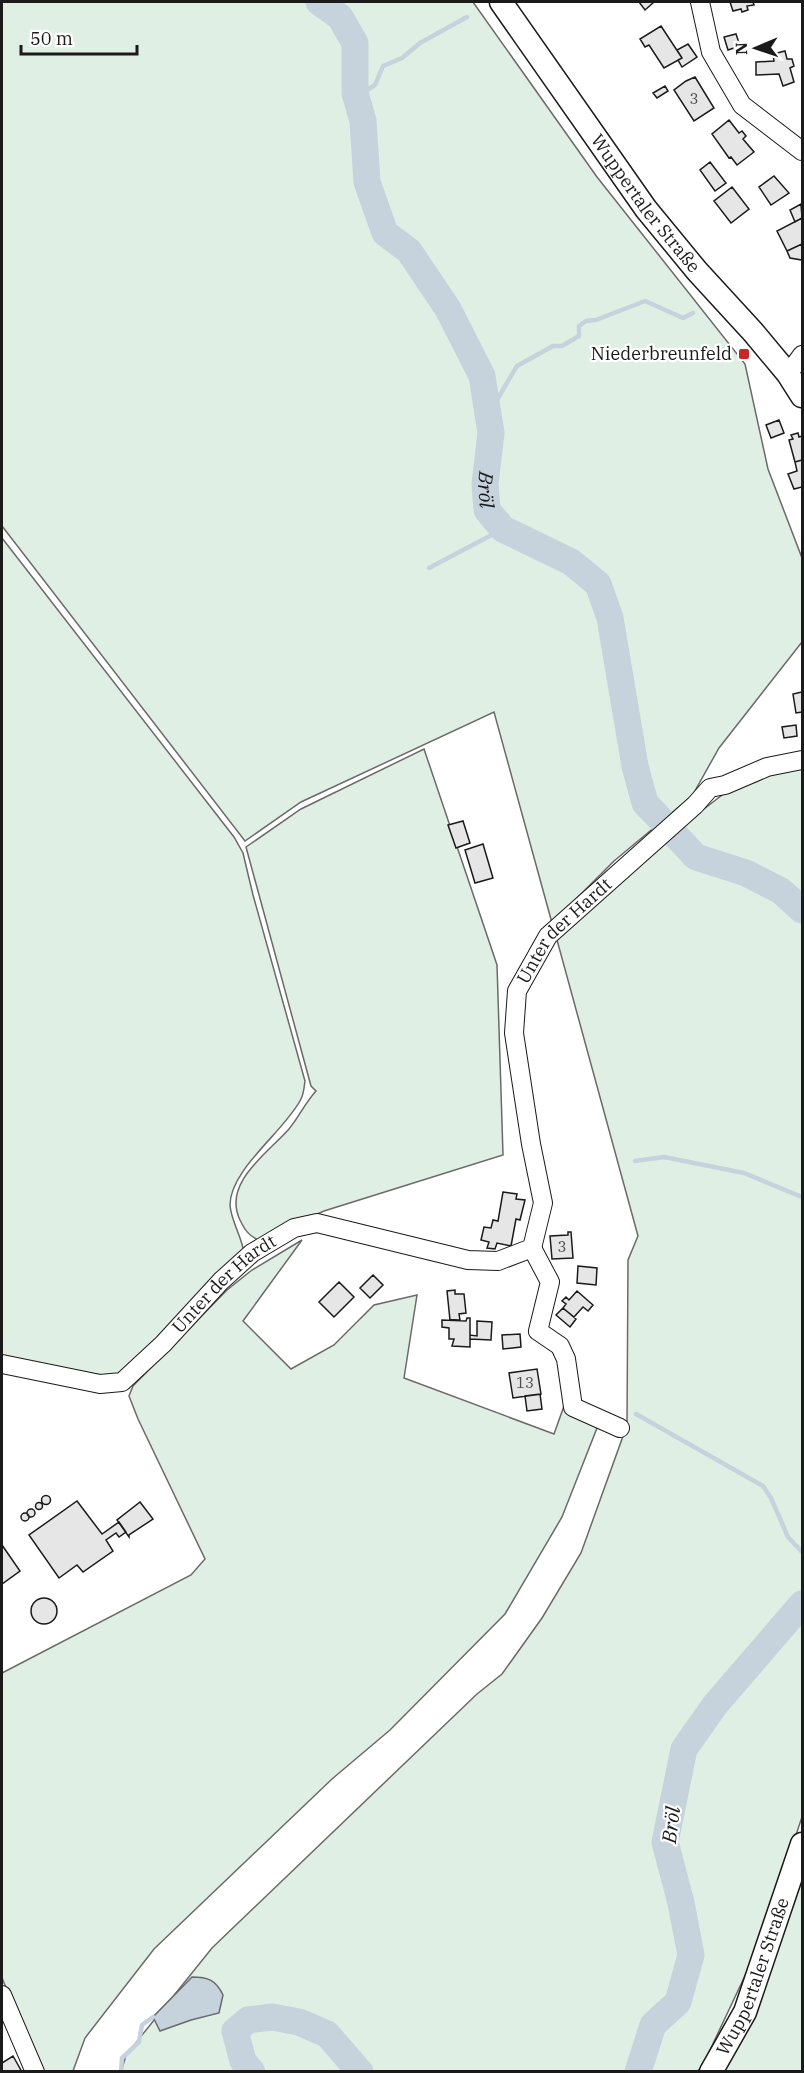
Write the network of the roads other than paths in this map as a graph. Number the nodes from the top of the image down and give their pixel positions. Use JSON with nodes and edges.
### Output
{"nodes":[{"id":1,"x":501,"y":2,"type":"edge"},
{"id":2,"x":700,"y":2,"type":"edge"},
{"id":3,"x":802,"y":152,"type":"edge"},
{"id":4,"x":802,"y":355,"type":"edge"},
{"id":5,"x":788,"y":374,"type":"junction"},
{"id":6,"x":802,"y":396,"type":"edge"},
{"id":7,"x":802,"y":760,"type":"edge"},
{"id":8,"x":532,"y":1248,"type":"junction"},
{"id":9,"x":2,"y":1364,"type":"edge"},
{"id":10,"x":621,"y":1428,"type":"dead end"},
{"id":11,"x":802,"y":1844,"type":"edge"},
{"id":12,"x":2,"y":1995,"type":"edge"},
{"id":13,"x":35,"y":2072,"type":"edge"},
{"id":14,"x":711,"y":2072,"type":"edge"}],
"edges":[{"from":1,"to":5,"type":"main road","name":"Wuppertaler Straße"},
{"from":2,"to":3,"type":"street"},
{"from":4,"to":5,"type":"street"},
{"from":5,"to":6,"type":"main road","name":"Wuppertaler Straße"},
{"from":7,"to":8,"type":"street","name":"Unter der Hardt"},
{"from":8,"to":9,"type":"street","name":"Unter der Hardt"},
{"from":8,"to":10,"type":"street"},
{"from":11,"to":14,"type":"main road","name":"Wuppertaler Straße"},
{"from":12,"to":13,"type":"street"}]}
